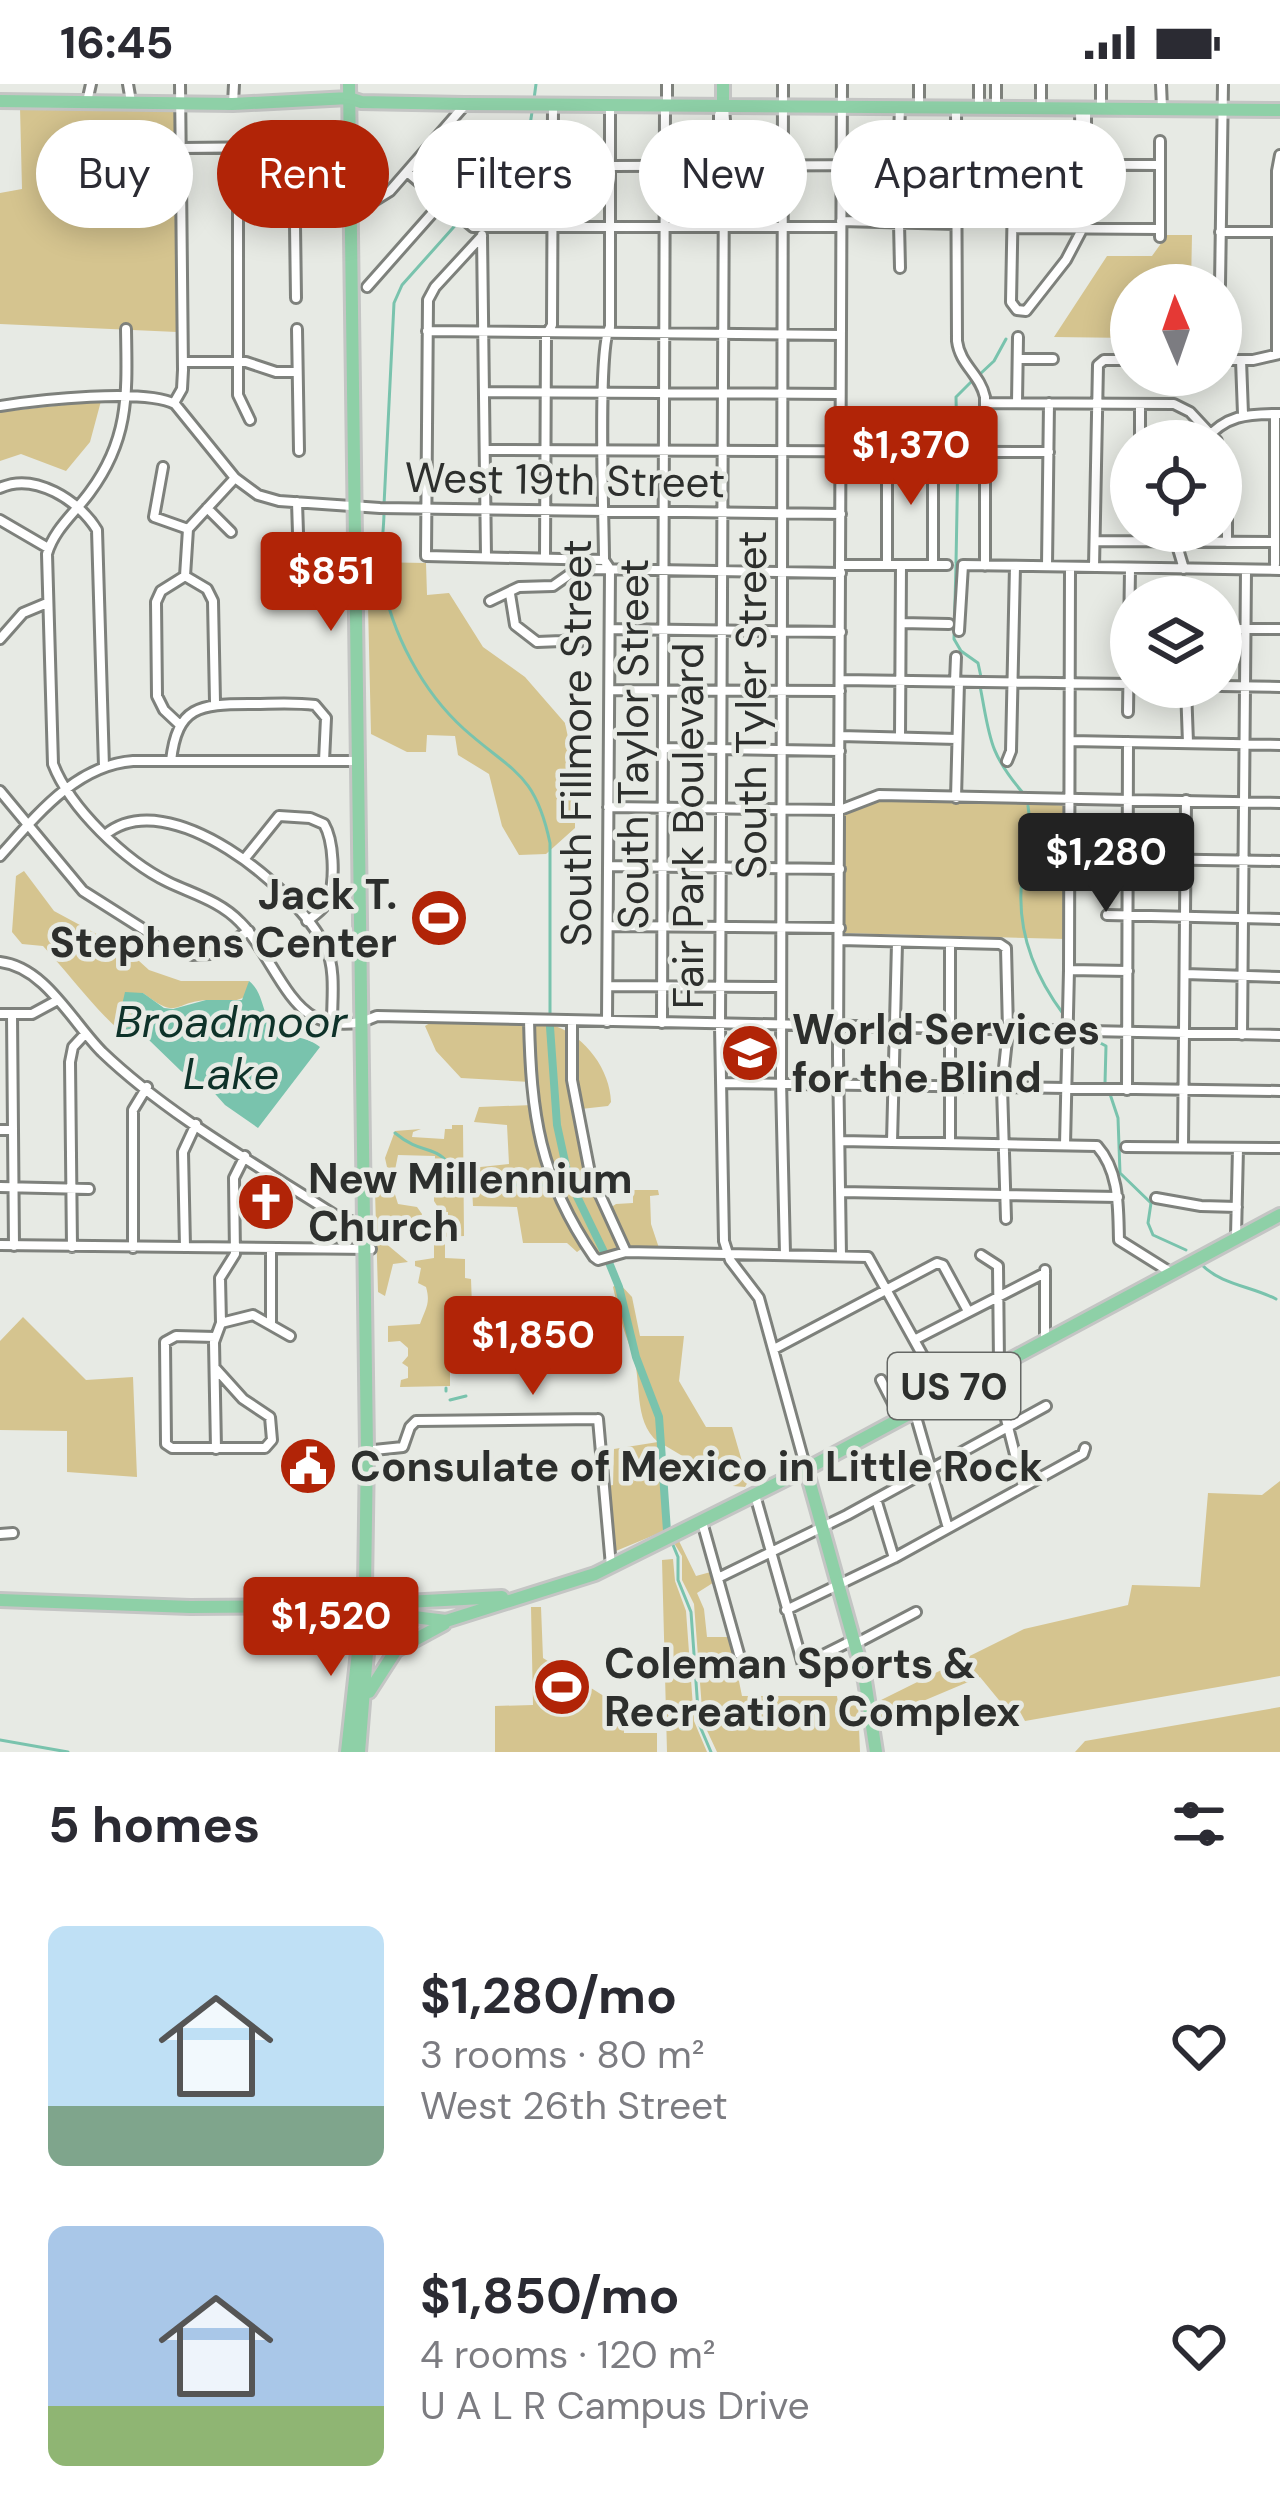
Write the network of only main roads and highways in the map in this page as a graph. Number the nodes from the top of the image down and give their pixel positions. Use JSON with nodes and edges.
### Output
{"nodes":[{"id":1,"x":723,"y":84,"type":"edge"},
{"id":2,"x":352,"y":95,"type":"edge"},
{"id":3,"x":0,"y":101,"type":"edge"},
{"id":4,"x":723,"y":106,"type":"junction"},
{"id":5,"x":1280,"y":110,"type":"edge"},
{"id":6,"x":365,"y":1020,"type":"junction"},
{"id":7,"x":1280,"y":1216,"type":"edge"},
{"id":8,"x":367,"y":1249,"type":"junction"},
{"id":9,"x":806,"y":1468,"type":"junction"},
{"id":10,"x":610,"y":1564,"type":"junction"},
{"id":11,"x":372,"y":1586,"type":"junction"},
{"id":12,"x":0,"y":1600,"type":"edge"},
{"id":13,"x":434,"y":1602,"type":"junction"},
{"id":14,"x":387,"y":1603,"type":"junction"},
{"id":15,"x":329,"y":1607,"type":"junction"},
{"id":16,"x":368,"y":1608,"type":"junction"},
{"id":17,"x":462,"y":1617,"type":"junction"},
{"id":18,"x":356,"y":1668,"type":"junction"},
{"id":19,"x":363,"y":1717,"type":"junction"},
{"id":20,"x":347,"y":1752,"type":"edge"},
{"id":21,"x":359,"y":1752,"type":"edge"},
{"id":22,"x":876,"y":1752,"type":"edge"}],
"edges":[{"from":1,"to":4,"type":"main road","name":"Fair Park Boulevard"},
{"from":2,"to":3,"type":"main road"},
{"from":2,"to":4,"type":"main road"},
{"from":2,"to":6,"type":"main road"},
{"from":4,"to":5,"type":"main road"},
{"from":6,"to":8,"type":"main road"},
{"from":6,"to":8,"type":"main road"},
{"from":7,"to":9,"type":"main road","number":"US 70"},
{"from":8,"to":11,"type":"main road"},
{"from":8,"to":16,"type":"main road"},
{"from":9,"to":10,"type":"main road","number":"US 70"},
{"from":9,"to":22,"type":"main road"},
{"from":10,"to":13,"type":"main road","number":"US 70"},
{"from":10,"to":17,"type":"main road","number":"US 70"},
{"from":11,"to":14,"type":"main road"},
{"from":11,"to":16,"type":"main road"},
{"from":12,"to":15,"type":"main road","number":"US 70"},
{"from":13,"to":14,"type":"main road","number":"US 70"},
{"from":13,"to":16,"type":"main road"},
{"from":14,"to":16,"type":"main road","number":"US 70"},
{"from":15,"to":16,"type":"main road","number":"US 70"},
{"from":15,"to":18,"type":"main road"},
{"from":16,"to":17,"type":"main road","number":"US 70"},
{"from":16,"to":18,"type":"main road"},
{"from":16,"to":19,"type":"main road"},
{"from":17,"to":19,"type":"main road"},
{"from":18,"to":20,"type":"main road"},
{"from":19,"to":21,"type":"main road"}]}
